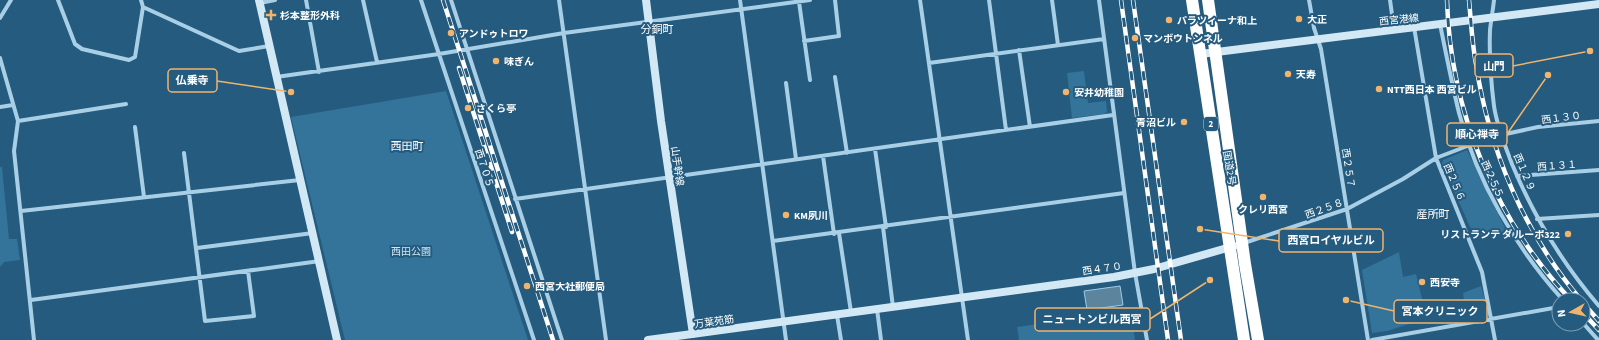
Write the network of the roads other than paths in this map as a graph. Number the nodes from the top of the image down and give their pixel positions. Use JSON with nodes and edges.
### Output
{"nodes":[{"id":1,"x":11,"y":0,"type":"edge"},
{"id":2,"x":58,"y":0,"type":"edge"},
{"id":3,"x":141,"y":0,"type":"edge"},
{"id":4,"x":275,"y":0,"type":"edge"},
{"id":5,"x":306,"y":0,"type":"edge"},
{"id":6,"x":363,"y":0,"type":"edge"},
{"id":7,"x":421,"y":0,"type":"edge"},
{"id":8,"x":451,"y":0,"type":"edge"},
{"id":9,"x":560,"y":0,"type":"edge"},
{"id":10,"x":646,"y":0,"type":"edge"},
{"id":11,"x":740,"y":0,"type":"edge"},
{"id":12,"x":810,"y":0,"type":"edge"},
{"id":13,"x":835,"y":0,"type":"edge"},
{"id":14,"x":920,"y":0,"type":"edge"},
{"id":15,"x":989,"y":0,"type":"edge"},
{"id":16,"x":1052,"y":0,"type":"edge"},
{"id":17,"x":1099,"y":0,"type":"edge"},
{"id":18,"x":1192,"y":0,"type":"edge"},
{"id":19,"x":1208,"y":0,"type":"edge"},
{"id":20,"x":1309,"y":0,"type":"edge"},
{"id":21,"x":1390,"y":0,"type":"edge"},
{"id":22,"x":1494,"y":0,"type":"edge"},
{"id":23,"x":260,"y":2,"type":"edge"},
{"id":24,"x":798,"y":2,"type":"junction"},
{"id":25,"x":1599,"y":4,"type":"edge"},
{"id":26,"x":143,"y":7,"type":"junction"},
{"id":27,"x":741,"y":9,"type":"junction"},
{"id":28,"x":1492,"y":17,"type":"junction"},
{"id":29,"x":0,"y":18,"type":"edge"},
{"id":30,"x":648,"y":22,"type":"junction"},
{"id":31,"x":1440,"y":24,"type":"junction"},
{"id":32,"x":1414,"y":27,"type":"junction"},
{"id":33,"x":1394,"y":29,"type":"junction"},
{"id":34,"x":564,"y":33,"type":"junction"},
{"id":35,"x":1318,"y":38,"type":"junction"},
{"id":36,"x":1104,"y":40,"type":"junction"},
{"id":37,"x":804,"y":41,"type":"junction"},
{"id":38,"x":1058,"y":45,"type":"junction"},
{"id":39,"x":269,"y":46,"type":"junction"},
{"id":40,"x":466,"y":48,"type":"junction"},
{"id":41,"x":1018,"y":50,"type":"junction"},
{"id":42,"x":1216,"y":52,"type":"junction"},
{"id":43,"x":439,"y":54,"type":"junction"},
{"id":44,"x":996,"y":54,"type":"junction"},
{"id":45,"x":1201,"y":54,"type":"junction"},
{"id":46,"x":0,"y":58,"type":"edge"},
{"id":47,"x":377,"y":62,"type":"junction"},
{"id":48,"x":929,"y":63,"type":"junction"},
{"id":49,"x":319,"y":72,"type":"junction"},
{"id":50,"x":276,"y":77,"type":"junction"},
{"id":51,"x":835,"y":77,"type":"dead end"},
{"id":52,"x":810,"y":80,"type":"dead end"},
{"id":53,"x":786,"y":83,"type":"dead end"},
{"id":54,"x":126,"y":104,"type":"dead end"},
{"id":55,"x":13,"y":105,"type":"junction"},
{"id":56,"x":0,"y":107,"type":"edge"},
{"id":57,"x":1113,"y":115,"type":"junction"},
{"id":58,"x":18,"y":121,"type":"junction"},
{"id":59,"x":1599,"y":121,"type":"edge"},
{"id":60,"x":135,"y":127,"type":"dead end"},
{"id":61,"x":1030,"y":127,"type":"junction"},
{"id":62,"x":1006,"y":130,"type":"junction"},
{"id":63,"x":1501,"y":135,"type":"junction"},
{"id":64,"x":939,"y":140,"type":"junction"},
{"id":65,"x":1470,"y":145,"type":"junction"},
{"id":66,"x":875,"y":149,"type":"junction"},
{"id":67,"x":847,"y":153,"type":"junction"},
{"id":68,"x":184,"y":154,"type":"dead end"},
{"id":69,"x":823,"y":156,"type":"junction"},
{"id":70,"x":1436,"y":158,"type":"junction"},
{"id":71,"x":796,"y":160,"type":"junction"},
{"id":72,"x":761,"y":165,"type":"junction"},
{"id":73,"x":1599,"y":170,"type":"edge"},
{"id":74,"x":1517,"y":176,"type":"junction"},
{"id":75,"x":670,"y":178,"type":"junction"},
{"id":76,"x":300,"y":180,"type":"junction"},
{"id":77,"x":585,"y":190,"type":"junction"},
{"id":78,"x":189,"y":192,"type":"junction"},
{"id":79,"x":1124,"y":193,"type":"junction"},
{"id":80,"x":144,"y":197,"type":"junction"},
{"id":81,"x":515,"y":199,"type":"junction"},
{"id":82,"x":1347,"y":209,"type":"junction"},
{"id":83,"x":21,"y":211,"type":"junction"},
{"id":84,"x":1599,"y":215,"type":"edge"},
{"id":85,"x":950,"y":218,"type":"junction"},
{"id":86,"x":1537,"y":219,"type":"junction"},
{"id":87,"x":885,"y":227,"type":"junction"},
{"id":88,"x":313,"y":233,"type":"junction"},
{"id":89,"x":839,"y":233,"type":"junction"},
{"id":90,"x":834,"y":234,"type":"junction"},
{"id":91,"x":773,"y":241,"type":"junction"},
{"id":92,"x":1243,"y":244,"type":"junction"},
{"id":93,"x":1229,"y":247,"type":"junction"},
{"id":94,"x":197,"y":248,"type":"junction"},
{"id":95,"x":320,"y":261,"type":"junction"},
{"id":96,"x":248,"y":271,"type":"junction"},
{"id":97,"x":1135,"y":273,"type":"junction"},
{"id":98,"x":199,"y":277,"type":"junction"},
{"id":99,"x":1556,"y":292,"type":"edge"},
{"id":100,"x":960,"y":297,"type":"junction"},
{"id":101,"x":31,"y":300,"type":"junction"},
{"id":102,"x":1599,"y":306,"type":"edge"},
{"id":103,"x":893,"y":307,"type":"junction"},
{"id":104,"x":1551,"y":308,"type":"edge"},
{"id":105,"x":877,"y":309,"type":"junction"},
{"id":106,"x":851,"y":312,"type":"junction"},
{"id":107,"x":837,"y":315,"type":"junction"},
{"id":108,"x":1491,"y":318,"type":"junction"},
{"id":109,"x":784,"y":322,"type":"junction"},
{"id":110,"x":1591,"y":332,"type":"edge"},
{"id":111,"x":694,"y":338,"type":"edge"},
{"id":112,"x":34,"y":340,"type":"edge"},
{"id":113,"x":337,"y":340,"type":"edge"},
{"id":114,"x":534,"y":340,"type":"edge"},
{"id":115,"x":562,"y":340,"type":"edge"},
{"id":116,"x":606,"y":340,"type":"edge"},
{"id":117,"x":648,"y":340,"type":"edge"},
{"id":118,"x":786,"y":340,"type":"edge"},
{"id":119,"x":841,"y":340,"type":"edge"},
{"id":120,"x":881,"y":340,"type":"edge"},
{"id":121,"x":968,"y":340,"type":"edge"},
{"id":122,"x":1147,"y":340,"type":"edge"},
{"id":123,"x":1244,"y":340,"type":"edge"},
{"id":124,"x":1258,"y":340,"type":"edge"},
{"id":125,"x":1368,"y":340,"type":"edge"},
{"id":126,"x":1372,"y":340,"type":"edge"},
{"id":127,"x":1495,"y":340,"type":"edge"},
{"id":128,"x":1598,"y":340,"type":"edge"}],
"edges":[{"from":1,"to":29,"type":"street"},
{"from":2,"to":26,"type":"street"},
{"from":3,"to":26,"type":"street"},
{"from":4,"to":23,"type":"street"},
{"from":5,"to":49,"type":"street"},
{"from":6,"to":47,"type":"street"},
{"from":7,"to":43,"type":"street","name":"西７０５"},
{"from":8,"to":40,"type":"street"},
{"from":9,"to":34,"type":"street"},
{"from":10,"to":30,"type":"street","name":"山手幹線"},
{"from":11,"to":27,"type":"street"},
{"from":12,"to":24,"type":"street"},
{"from":13,"to":37,"type":"street"},
{"from":14,"to":48,"type":"street"},
{"from":15,"to":44,"type":"street"},
{"from":16,"to":38,"type":"street"},
{"from":17,"to":36,"type":"street"},
{"from":18,"to":45,"type":"highway","name":"国道2号","number":"2"},
{"from":19,"to":42,"type":"highway","name":"国道2号","number":"2"},
{"from":20,"to":35,"type":"street","name":"西２５７"},
{"from":21,"to":33,"type":"street"},
{"from":22,"to":28,"type":"street","name":"西１２９"},
{"from":23,"to":39,"type":"street"},
{"from":24,"to":27,"type":"street"},
{"from":24,"to":37,"type":"street"},
{"from":25,"to":28,"type":"street","name":"西宮港線"},
{"from":26,"to":39,"type":"street"},
{"from":27,"to":30,"type":"street"},
{"from":27,"to":72,"type":"street"},
{"from":28,"to":31,"type":"street","name":"西宮港線"},
{"from":28,"to":63,"type":"street","name":"西１２９"},
{"from":30,"to":34,"type":"street"},
{"from":30,"to":75,"type":"street","name":"山手幹線"},
{"from":31,"to":32,"type":"street","name":"西宮港線"},
{"from":31,"to":65,"type":"street","name":"西２５５"},
{"from":32,"to":33,"type":"street","name":"西宮港線"},
{"from":32,"to":70,"type":"street","name":"西２５６"},
{"from":33,"to":35,"type":"street","name":"西宮港線"},
{"from":34,"to":40,"type":"street"},
{"from":34,"to":77,"type":"street"},
{"from":35,"to":42,"type":"street","name":"西宮港線"},
{"from":35,"to":82,"type":"street","name":"西２５７"},
{"from":36,"to":38,"type":"street"},
{"from":36,"to":57,"type":"street"},
{"from":37,"to":52,"type":"street"},
{"from":38,"to":41,"type":"street"},
{"from":39,"to":50,"type":"street"},
{"from":40,"to":43,"type":"street"},
{"from":40,"to":81,"type":"street"},
{"from":41,"to":44,"type":"street"},
{"from":41,"to":61,"type":"street"},
{"from":42,"to":45,"type":"street","name":"西宮港線"},
{"from":42,"to":92,"type":"highway","name":"国道2号","number":"2"},
{"from":43,"to":47,"type":"street"},
{"from":43,"to":114,"type":"street","name":"西７０５"},
{"from":44,"to":48,"type":"street"},
{"from":44,"to":62,"type":"street"},
{"from":45,"to":93,"type":"highway","name":"国道2号","number":"2"},
{"from":46,"to":55,"type":"street"},
{"from":47,"to":49,"type":"street"},
{"from":48,"to":64,"type":"street"},
{"from":49,"to":50,"type":"street"},
{"from":50,"to":76,"type":"street"},
{"from":51,"to":67,"type":"street"},
{"from":53,"to":71,"type":"street"},
{"from":54,"to":58,"type":"street"},
{"from":55,"to":56,"type":"street"},
{"from":55,"to":58,"type":"street"},
{"from":57,"to":61,"type":"street"},
{"from":57,"to":79,"type":"street"},
{"from":58,"to":83,"type":"street"},
{"from":59,"to":63,"type":"street","name":"西１３０"},
{"from":60,"to":80,"type":"street"},
{"from":61,"to":62,"type":"street"},
{"from":62,"to":64,"type":"street"},
{"from":63,"to":74,"type":"street","name":"西１２９"},
{"from":64,"to":66,"type":"street"},
{"from":64,"to":85,"type":"street"},
{"from":65,"to":70,"type":"street","name":"西２５８"},
{"from":65,"to":99,"type":"street","name":"西２５５"},
{"from":66,"to":67,"type":"street"},
{"from":66,"to":87,"type":"street"},
{"from":67,"to":69,"type":"street"},
{"from":68,"to":78,"type":"street"},
{"from":69,"to":71,"type":"street"},
{"from":69,"to":90,"type":"street"},
{"from":70,"to":82,"type":"street","name":"西２５８"},
{"from":70,"to":108,"type":"street","name":"西２５６"},
{"from":71,"to":72,"type":"street"},
{"from":72,"to":75,"type":"street"},
{"from":72,"to":91,"type":"street"},
{"from":73,"to":74,"type":"street","name":"西１３１"},
{"from":74,"to":86,"type":"street","name":"西１２９"},
{"from":75,"to":77,"type":"street"},
{"from":75,"to":111,"type":"street","name":"山手幹線"},
{"from":76,"to":78,"type":"street"},
{"from":76,"to":88,"type":"street"},
{"from":77,"to":81,"type":"street"},
{"from":77,"to":116,"type":"street"},
{"from":78,"to":80,"type":"street"},
{"from":78,"to":94,"type":"street"},
{"from":79,"to":85,"type":"street"},
{"from":79,"to":97,"type":"street"},
{"from":80,"to":83,"type":"street"},
{"from":81,"to":115,"type":"street"},
{"from":82,"to":92,"type":"street","name":"西２５８"},
{"from":82,"to":125,"type":"street","name":"西２５７"},
{"from":83,"to":101,"type":"street"},
{"from":84,"to":86,"type":"street"},
{"from":85,"to":87,"type":"street"},
{"from":85,"to":100,"type":"street"},
{"from":86,"to":102,"type":"street","name":"西１２９"},
{"from":87,"to":89,"type":"street"},
{"from":87,"to":103,"type":"street"},
{"from":88,"to":94,"type":"street"},
{"from":88,"to":95,"type":"street"},
{"from":89,"to":90,"type":"street"},
{"from":89,"to":106,"type":"street"},
{"from":90,"to":91,"type":"street"},
{"from":91,"to":109,"type":"street"},
{"from":92,"to":93,"type":"street","name":"西４７０"},
{"from":92,"to":124,"type":"highway","name":"国道2号","number":"2"},
{"from":93,"to":97,"type":"street","name":"西４７０"},
{"from":93,"to":123,"type":"highway","name":"国道2号","number":"2"},
{"from":94,"to":98,"type":"street"},
{"from":95,"to":96,"type":"street"},
{"from":95,"to":113,"type":"street"},
{"from":96,"to":98,"type":"street"},
{"from":96,"to":98,"type":"street"},
{"from":97,"to":100,"type":"street","name":"西４７０"},
{"from":97,"to":122,"type":"street"},
{"from":98,"to":101,"type":"street"},
{"from":100,"to":103,"type":"street","name":"西４７０"},
{"from":100,"to":121,"type":"street"},
{"from":101,"to":112,"type":"street"},
{"from":103,"to":105,"type":"street","name":"西４７０"},
{"from":104,"to":108,"type":"street"},
{"from":105,"to":106,"type":"street","name":"万葉苑筋"},
{"from":105,"to":120,"type":"street"},
{"from":106,"to":107,"type":"street","name":"万葉苑筋"},
{"from":107,"to":109,"type":"street","name":"万葉苑筋"},
{"from":107,"to":119,"type":"street"},
{"from":108,"to":126,"type":"street"},
{"from":108,"to":127,"type":"street","name":"西２５６"},
{"from":109,"to":111,"type":"street","name":"万葉苑筋"},
{"from":109,"to":118,"type":"street"},
{"from":110,"to":128,"type":"street"},
{"from":111,"to":117,"type":"street","name":"万葉苑筋"}]}
